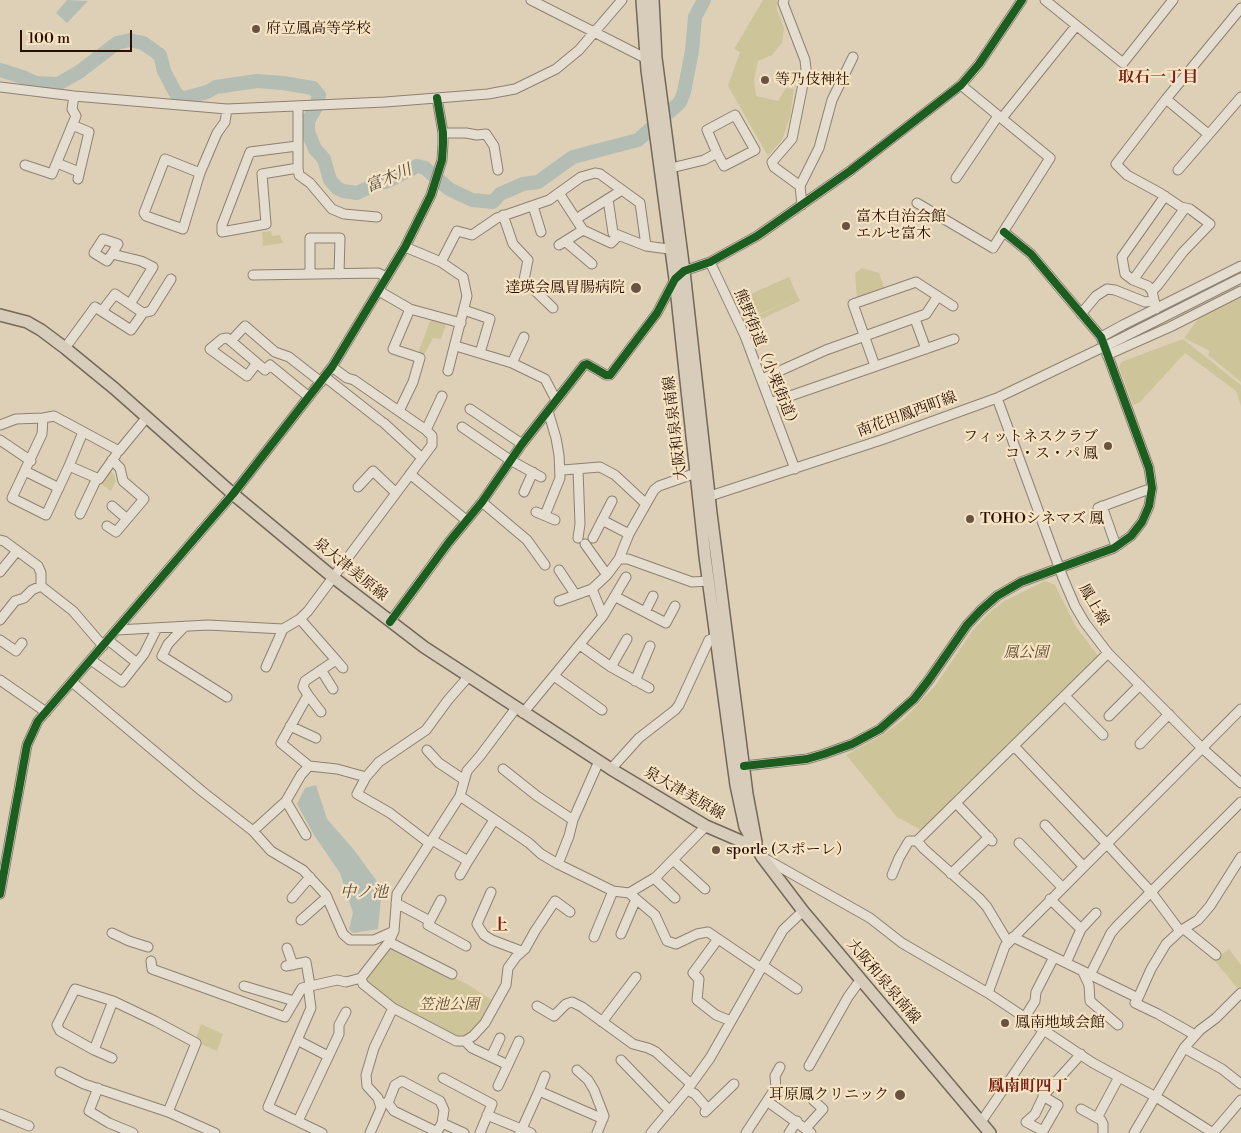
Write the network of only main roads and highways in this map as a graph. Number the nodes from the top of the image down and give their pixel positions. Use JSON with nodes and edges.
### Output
{"nodes":[{"id":1,"x":642,"y":0,"type":"edge"},
{"id":2,"x":652,"y":0,"type":"edge"},
{"id":3,"x":652,"y":59,"type":"junction"},
{"id":4,"x":676,"y":250,"type":"junction"},
{"id":5,"x":0,"y":315,"type":"edge"},
{"id":6,"x":704,"y":498,"type":"junction"},
{"id":7,"x":759,"y":853,"type":"junction"},
{"id":8,"x":990,"y":1133,"type":"edge"}],
"edges":[{"from":1,"to":3,"type":"main road","name":"大阪和泉泉南線"},
{"from":2,"to":3,"type":"main road","name":"大阪和泉泉南線"},
{"from":3,"to":4,"type":"main road","name":"大阪和泉泉南線"},
{"from":3,"to":4,"type":"main road","name":"大阪和泉泉南線"},
{"from":4,"to":6,"type":"main road","name":"大阪和泉泉南線"},
{"from":4,"to":6,"type":"main road","name":"大阪和泉泉南線"},
{"from":5,"to":7,"type":"main road","name":"泉大津美原線"},
{"from":6,"to":7,"type":"main road","name":"大阪和泉泉南線"},
{"from":6,"to":7,"type":"main road","name":"大阪和泉泉南線"},
{"from":7,"to":8,"type":"main road","name":"大阪和泉泉南線"}]}
